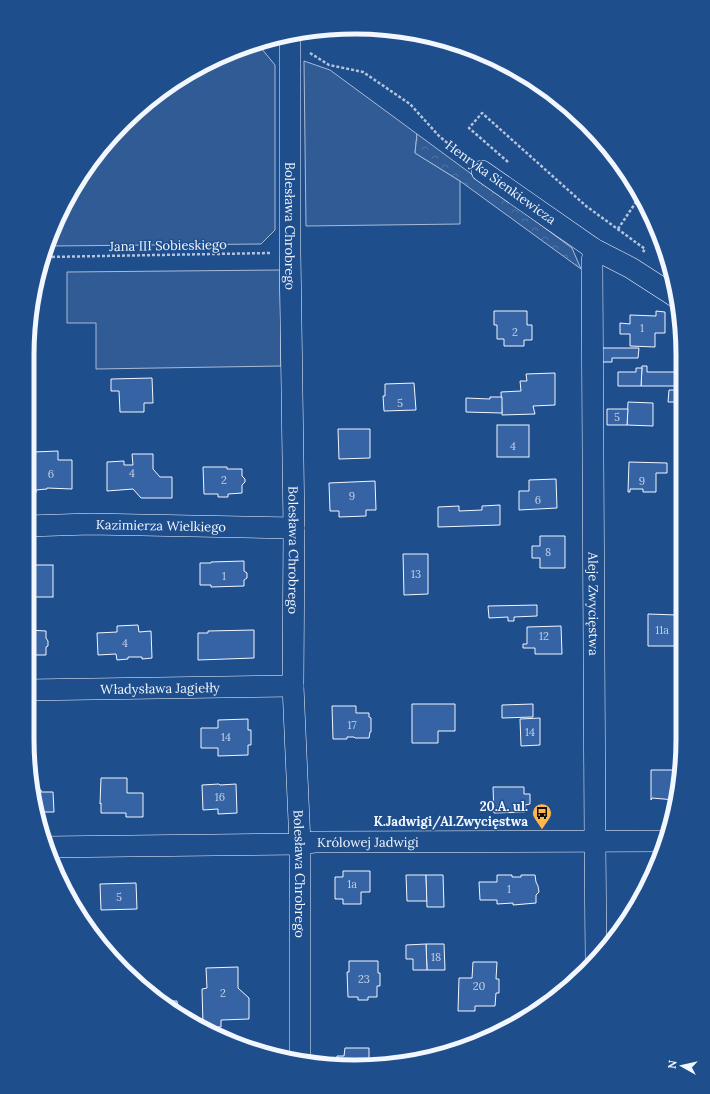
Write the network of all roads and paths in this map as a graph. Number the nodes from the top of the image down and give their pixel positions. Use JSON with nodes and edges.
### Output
{"nodes":[{"id":1,"x":290,"y":41,"type":"joint"},
{"id":2,"x":508,"y":163,"type":"dead end"},
{"id":3,"x":482,"y":171,"type":"joint"},
{"id":4,"x":636,"y":201,"type":"edge"},
{"id":5,"x":618,"y":229,"type":"junction"},
{"id":6,"x":594,"y":249,"type":"junction"},
{"id":7,"x":290,"y":253,"type":"junction"},
{"id":8,"x":641,"y":254,"type":"dead end"},
{"id":9,"x":50,"y":256,"type":"edge"},
{"id":10,"x":670,"y":294,"type":"edge"},
{"id":11,"x":34,"y":526,"type":"edge"},
{"id":12,"x":294,"y":528,"type":"junction"},
{"id":13,"x":293,"y":686,"type":"junction"},
{"id":14,"x":34,"y":690,"type":"edge"},
{"id":15,"x":595,"y":841,"type":"junction"},
{"id":16,"x":659,"y":841,"type":"edge"},
{"id":17,"x":300,"y":844,"type":"junction"},
{"id":18,"x":53,"y":847,"type":"edge"},
{"id":19,"x":596,"y":951,"type":"edge"},
{"id":20,"x":300,"y":1055,"type":"edge"}],
"edges":[{"from":1,"to":3,"type":"path","name":"Henryka Sienkiewicza"},
{"from":1,"to":7,"type":"street","name":"Bolesława Chrobrego"},
{"from":2,"to":5,"type":"path"},
{"from":3,"to":6,"type":"street","name":"Henryka Sienkiewicza"},
{"from":4,"to":5,"type":"path"},
{"from":5,"to":8,"type":"path"},
{"from":6,"to":10,"type":"street","name":"Henryka Sienkiewicza"},
{"from":6,"to":15,"type":"street","name":"Aleje Zwycięstwa"},
{"from":7,"to":9,"type":"path","name":"Jana III Sobieskiego"},
{"from":7,"to":12,"type":"street","name":"Bolesława Chrobrego"},
{"from":11,"to":12,"type":"street","name":"Kazimierza Wielkiego"},
{"from":12,"to":13,"type":"street","name":"Bolesława Chrobrego"},
{"from":13,"to":14,"type":"street","name":"Władysława Jagiełły"},
{"from":13,"to":17,"type":"street","name":"Bolesława Chrobrego"},
{"from":15,"to":16,"type":"street","name":"Królowej Jadwigi"},
{"from":15,"to":17,"type":"street","name":"Królowej Jadwigi"},
{"from":15,"to":19,"type":"street","name":"Aleje Zwycięstwa"},
{"from":17,"to":18,"type":"street","name":"Królowej Jadwigi"},
{"from":17,"to":20,"type":"street","name":"Bolesława Chrobrego"}]}
